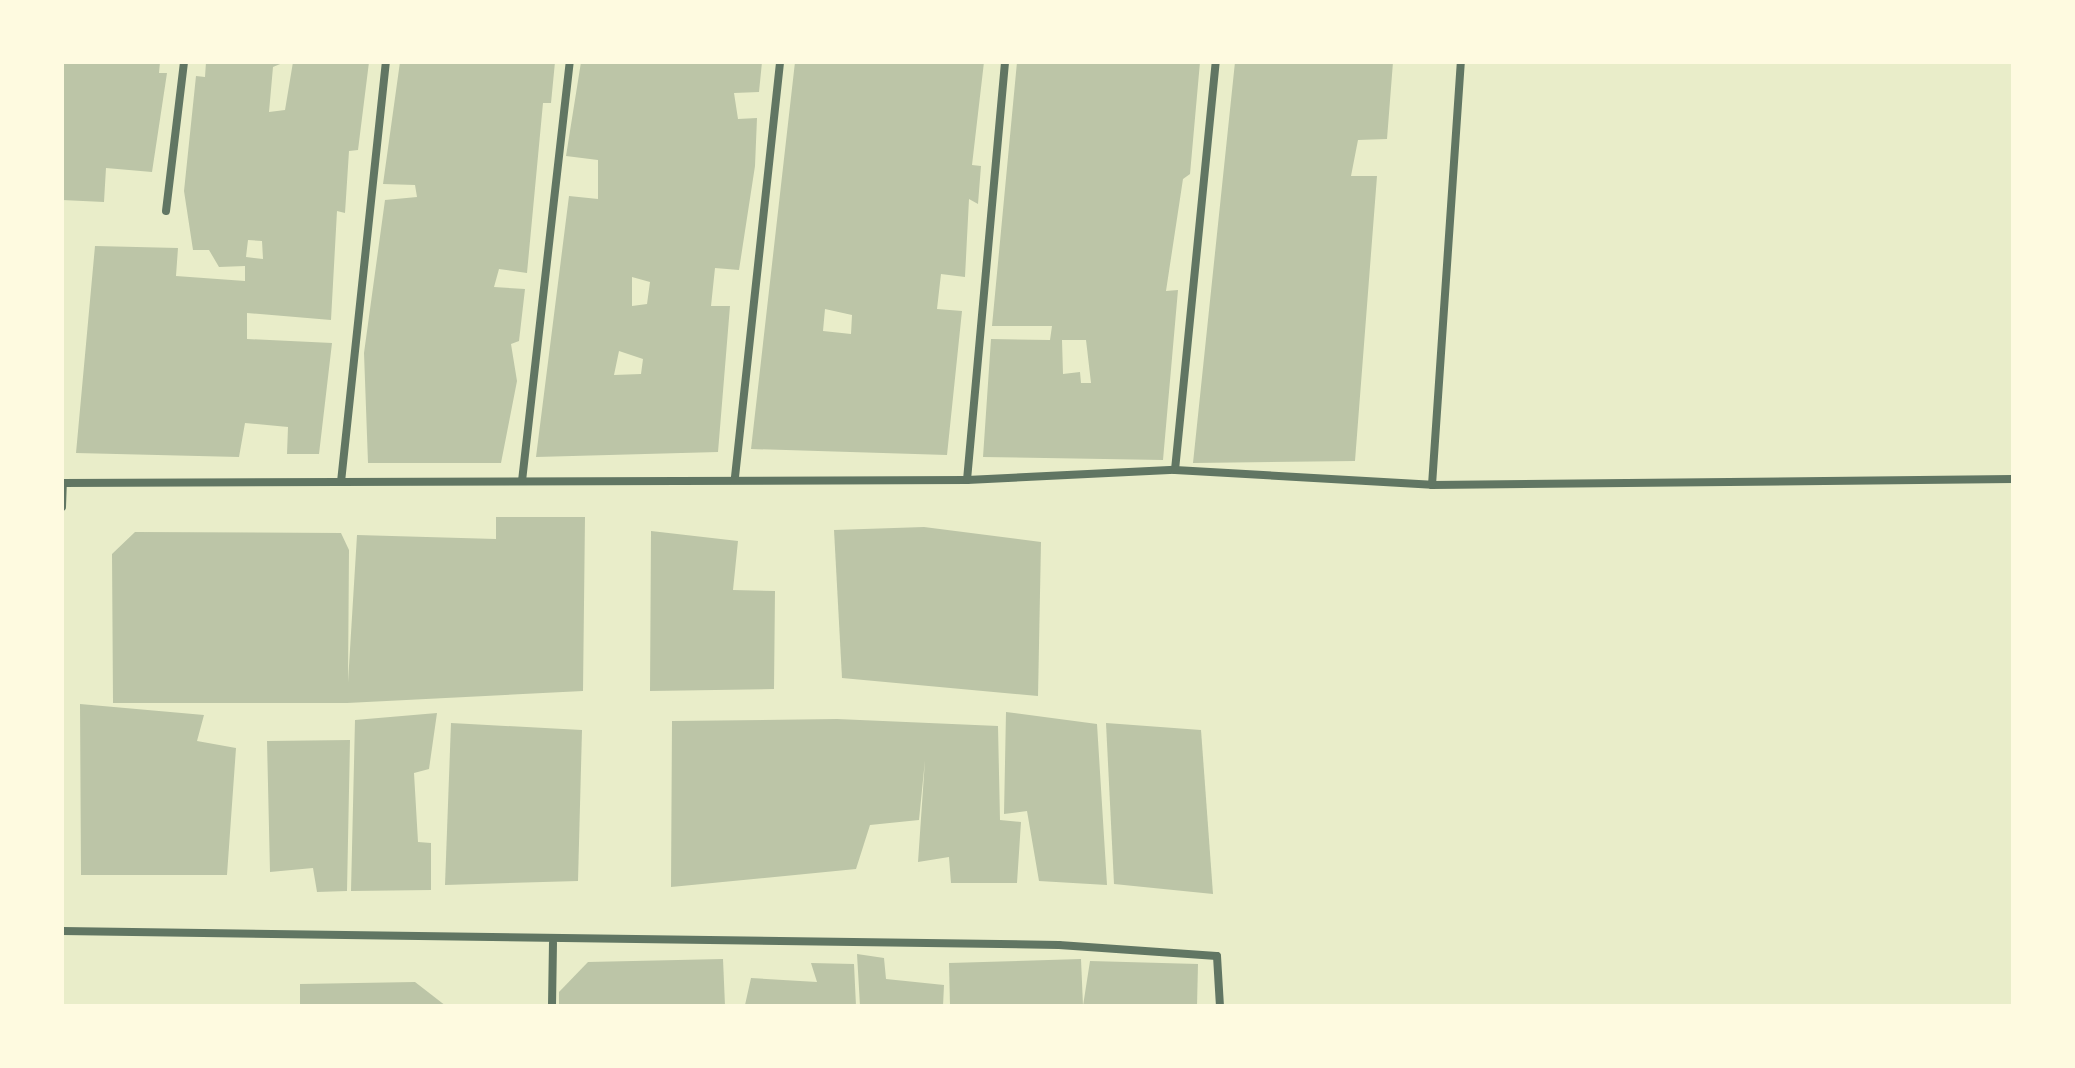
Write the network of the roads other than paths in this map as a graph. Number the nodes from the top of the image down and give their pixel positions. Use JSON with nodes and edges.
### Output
{"nodes":[{"id":1,"x":184,"y":62,"type":"edge"},
{"id":2,"x":386,"y":62,"type":"edge"},
{"id":3,"x":570,"y":62,"type":"edge"},
{"id":4,"x":780,"y":62,"type":"edge"},
{"id":5,"x":1005,"y":62,"type":"edge"},
{"id":6,"x":1216,"y":62,"type":"edge"},
{"id":7,"x":1461,"y":62,"type":"edge"},
{"id":8,"x":166,"y":211,"type":"dead end"},
{"id":9,"x":1175,"y":470,"type":"junction"},
{"id":10,"x":735,"y":477,"type":"junction"},
{"id":11,"x":2013,"y":479,"type":"edge"},
{"id":12,"x":967,"y":480,"type":"junction"},
{"id":13,"x":522,"y":481,"type":"junction"},
{"id":14,"x":341,"y":482,"type":"junction"},
{"id":15,"x":63,"y":483,"type":"edge"},
{"id":16,"x":1432,"y":485,"type":"junction"},
{"id":17,"x":62,"y":507,"type":"edge"},
{"id":18,"x":62,"y":931,"type":"edge"},
{"id":19,"x":553,"y":943,"type":"junction"},
{"id":20,"x":552,"y":1006,"type":"edge"},
{"id":21,"x":1220,"y":1006,"type":"edge"}],
"edges":[{"from":1,"to":8,"type":"street"},
{"from":2,"to":14,"type":"street"},
{"from":3,"to":13,"type":"street"},
{"from":4,"to":10,"type":"street"},
{"from":5,"to":12,"type":"street"},
{"from":6,"to":9,"type":"street"},
{"from":7,"to":16,"type":"street"},
{"from":9,"to":12,"type":"street"},
{"from":9,"to":16,"type":"street"},
{"from":10,"to":12,"type":"street"},
{"from":10,"to":13,"type":"street"},
{"from":11,"to":16,"type":"street"},
{"from":13,"to":14,"type":"street"},
{"from":14,"to":15,"type":"street"},
{"from":15,"to":17,"type":"street"},
{"from":18,"to":19,"type":"street"},
{"from":19,"to":20,"type":"street"},
{"from":19,"to":21,"type":"street"}]}
